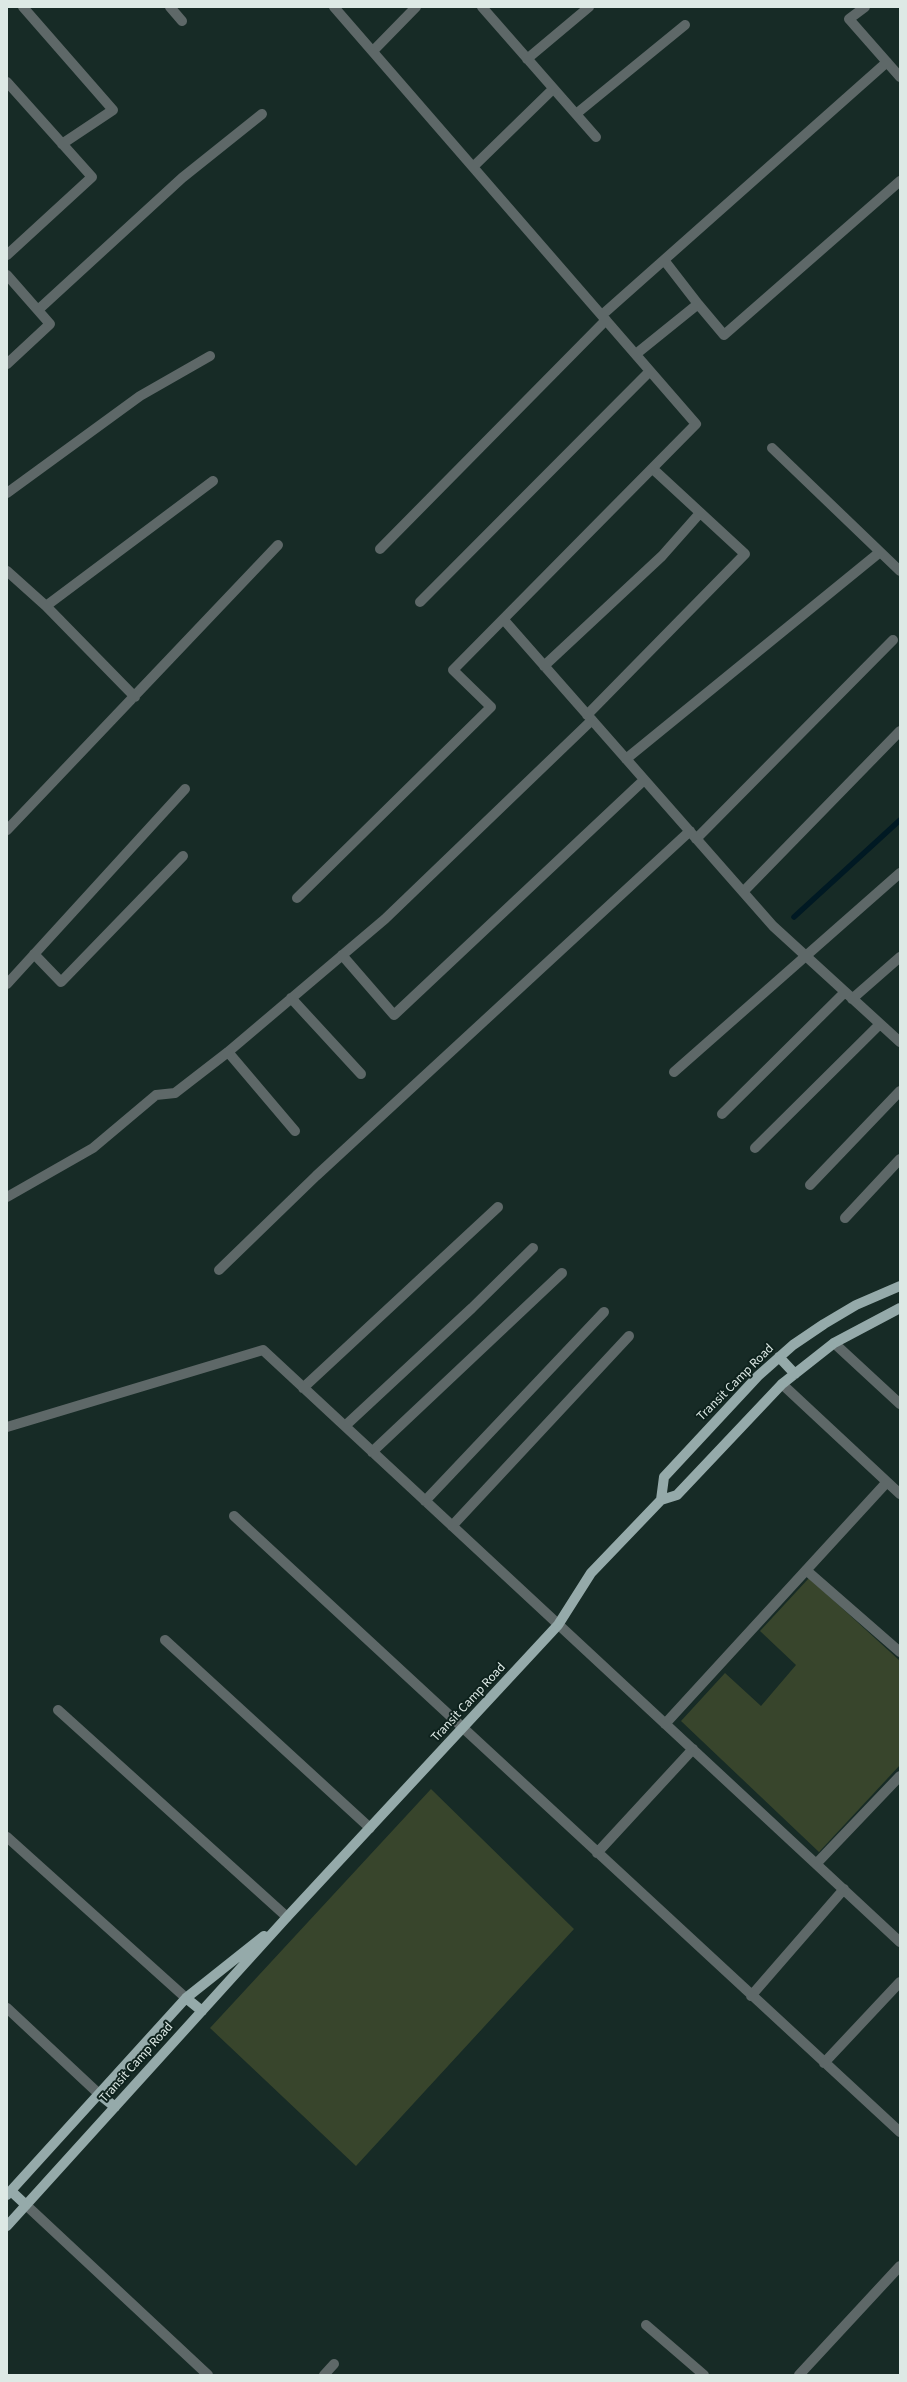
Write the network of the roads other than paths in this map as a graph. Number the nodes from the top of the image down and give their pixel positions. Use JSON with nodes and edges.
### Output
{"nodes":[{"id":1,"x":23,"y":7,"type":"edge"},
{"id":2,"x":170,"y":7,"type":"edge"},
{"id":3,"x":334,"y":7,"type":"edge"},
{"id":4,"x":416,"y":7,"type":"edge"},
{"id":5,"x":482,"y":7,"type":"edge"},
{"id":6,"x":589,"y":7,"type":"edge"},
{"id":7,"x":865,"y":7,"type":"edge"},
{"id":8,"x":182,"y":21,"type":"dead end"},
{"id":9,"x":685,"y":25,"type":"dead end"},
{"id":10,"x":373,"y":51,"type":"junction"},
{"id":11,"x":527,"y":59,"type":"junction"},
{"id":12,"x":887,"y":62,"type":"junction"},
{"id":13,"x":900,"y":77,"type":"edge"},
{"id":14,"x":7,"y":82,"type":"edge"},
{"id":15,"x":553,"y":89,"type":"junction"},
{"id":16,"x":262,"y":114,"type":"dead end"},
{"id":17,"x":576,"y":114,"type":"junction"},
{"id":18,"x":596,"y":138,"type":"dead end"},
{"id":19,"x":62,"y":144,"type":"junction"},
{"id":20,"x":473,"y":167,"type":"junction"},
{"id":21,"x":900,"y":181,"type":"edge"},
{"id":22,"x":7,"y":255,"type":"edge"},
{"id":23,"x":664,"y":260,"type":"junction"},
{"id":24,"x":7,"y":275,"type":"edge"},
{"id":25,"x":698,"y":304,"type":"junction"},
{"id":26,"x":38,"y":310,"type":"junction"},
{"id":27,"x":604,"y":318,"type":"junction"},
{"id":28,"x":636,"y":354,"type":"junction"},
{"id":29,"x":210,"y":356,"type":"dead end"},
{"id":30,"x":7,"y":364,"type":"edge"},
{"id":31,"x":650,"y":371,"type":"junction"},
{"id":32,"x":772,"y":448,"type":"dead end"},
{"id":33,"x":653,"y":469,"type":"junction"},
{"id":34,"x":213,"y":481,"type":"dead end"},
{"id":35,"x":7,"y":492,"type":"edge"},
{"id":36,"x":700,"y":513,"type":"junction"},
{"id":37,"x":278,"y":544,"type":"dead end"},
{"id":38,"x":380,"y":549,"type":"dead end"},
{"id":39,"x":880,"y":552,"type":"junction"},
{"id":40,"x":900,"y":570,"type":"edge"},
{"id":41,"x":7,"y":571,"type":"edge"},
{"id":42,"x":420,"y":602,"type":"dead end"},
{"id":43,"x":46,"y":606,"type":"junction"},
{"id":44,"x":504,"y":620,"type":"junction"},
{"id":45,"x":892,"y":640,"type":"dead end"},
{"id":46,"x":544,"y":666,"type":"junction"},
{"id":47,"x":135,"y":697,"type":"junction"},
{"id":48,"x":589,"y":717,"type":"junction"},
{"id":49,"x":900,"y":731,"type":"edge"},
{"id":50,"x":626,"y":759,"type":"junction"},
{"id":51,"x":644,"y":780,"type":"junction"},
{"id":52,"x":185,"y":789,"type":"dead end"},
{"id":53,"x":7,"y":830,"type":"edge"},
{"id":54,"x":693,"y":835,"type":"junction"},
{"id":55,"x":183,"y":856,"type":"dead end"},
{"id":56,"x":900,"y":873,"type":"edge"},
{"id":57,"x":743,"y":892,"type":"junction"},
{"id":58,"x":297,"y":898,"type":"dead end"},
{"id":59,"x":34,"y":954,"type":"junction"},
{"id":60,"x":342,"y":955,"type":"junction"},
{"id":61,"x":805,"y":955,"type":"junction"},
{"id":62,"x":900,"y":957,"type":"edge"},
{"id":63,"x":7,"y":984,"type":"edge"},
{"id":64,"x":849,"y":996,"type":"junction"},
{"id":65,"x":291,"y":998,"type":"junction"},
{"id":66,"x":880,"y":1024,"type":"junction"},
{"id":67,"x":900,"y":1042,"type":"edge"},
{"id":68,"x":228,"y":1052,"type":"junction"},
{"id":69,"x":674,"y":1072,"type":"dead end"},
{"id":70,"x":361,"y":1074,"type":"dead end"},
{"id":71,"x":900,"y":1091,"type":"edge"},
{"id":72,"x":722,"y":1114,"type":"dead end"},
{"id":73,"x":295,"y":1131,"type":"dead end"},
{"id":74,"x":755,"y":1148,"type":"dead end"},
{"id":75,"x":900,"y":1159,"type":"edge"},
{"id":76,"x":810,"y":1185,"type":"dead end"},
{"id":77,"x":7,"y":1197,"type":"edge"},
{"id":78,"x":498,"y":1208,"type":"dead end"},
{"id":79,"x":845,"y":1218,"type":"dead end"},
{"id":80,"x":533,"y":1248,"type":"dead end"},
{"id":81,"x":219,"y":1270,"type":"dead end"},
{"id":82,"x":562,"y":1273,"type":"dead end"},
{"id":83,"x":900,"y":1286,"type":"edge"},
{"id":84,"x":900,"y":1309,"type":"edge"},
{"id":85,"x":604,"y":1312,"type":"dead end"},
{"id":86,"x":629,"y":1336,"type":"dead end"},
{"id":87,"x":834,"y":1343,"type":"junction"},
{"id":88,"x":779,"y":1357,"type":"junction"},
{"id":89,"x":795,"y":1374,"type":"junction"},
{"id":90,"x":782,"y":1384,"type":"junction"},
{"id":91,"x":303,"y":1388,"type":"junction"},
{"id":92,"x":900,"y":1404,"type":"edge"},
{"id":93,"x":345,"y":1426,"type":"junction"},
{"id":94,"x":7,"y":1427,"type":"edge"},
{"id":95,"x":372,"y":1452,"type":"junction"},
{"id":96,"x":887,"y":1482,"type":"junction"},
{"id":97,"x":900,"y":1494,"type":"edge"},
{"id":98,"x":661,"y":1500,"type":"junction"},
{"id":99,"x":425,"y":1501,"type":"junction"},
{"id":100,"x":234,"y":1516,"type":"dead end"},
{"id":101,"x":452,"y":1526,"type":"junction"},
{"id":102,"x":806,"y":1570,"type":"junction"},
{"id":103,"x":558,"y":1625,"type":"junction"},
{"id":104,"x":165,"y":1640,"type":"dead end"},
{"id":105,"x":900,"y":1652,"type":"edge"},
{"id":106,"x":58,"y":1710,"type":"dead end"},
{"id":107,"x":665,"y":1724,"type":"junction"},
{"id":108,"x":462,"y":1729,"type":"junction"},
{"id":109,"x":693,"y":1750,"type":"junction"},
{"id":110,"x":900,"y":1776,"type":"edge"},
{"id":111,"x":370,"y":1828,"type":"junction"},
{"id":112,"x":7,"y":1837,"type":"edge"},
{"id":113,"x":597,"y":1853,"type":"junction"},
{"id":114,"x":816,"y":1864,"type":"junction"},
{"id":115,"x":844,"y":1889,"type":"junction"},
{"id":116,"x":288,"y":1917,"type":"junction"},
{"id":117,"x":900,"y":1942,"type":"edge"},
{"id":118,"x":900,"y":1982,"type":"edge"},
{"id":119,"x":752,"y":1996,"type":"junction"},
{"id":120,"x":186,"y":1998,"type":"junction"},
{"id":121,"x":7,"y":2008,"type":"edge"},
{"id":122,"x":202,"y":2011,"type":"junction"},
{"id":123,"x":824,"y":2063,"type":"junction"},
{"id":124,"x":99,"y":2094,"type":"junction"},
{"id":125,"x":115,"y":2107,"type":"junction"},
{"id":126,"x":900,"y":2132,"type":"edge"},
{"id":127,"x":8,"y":2191,"type":"edge"},
{"id":128,"x":26,"y":2205,"type":"junction"},
{"id":129,"x":7,"y":2226,"type":"edge"},
{"id":130,"x":900,"y":2266,"type":"edge"},
{"id":131,"x":646,"y":2325,"type":"dead end"},
{"id":132,"x":334,"y":2364,"type":"dead end"},
{"id":133,"x":208,"y":2375,"type":"edge"},
{"id":134,"x":324,"y":2375,"type":"edge"},
{"id":135,"x":704,"y":2375,"type":"edge"},
{"id":136,"x":799,"y":2375,"type":"edge"}],
"edges":[{"from":1,"to":19,"type":"street"},
{"from":2,"to":8,"type":"street"},
{"from":3,"to":10,"type":"street"},
{"from":4,"to":10,"type":"street"},
{"from":5,"to":11,"type":"street"},
{"from":6,"to":11,"type":"street"},
{"from":7,"to":12,"type":"street"},
{"from":9,"to":17,"type":"street"},
{"from":10,"to":20,"type":"street"},
{"from":11,"to":15,"type":"street"},
{"from":12,"to":13,"type":"street"},
{"from":12,"to":23,"type":"street"},
{"from":14,"to":19,"type":"street"},
{"from":15,"to":17,"type":"street"},
{"from":15,"to":20,"type":"street"},
{"from":16,"to":26,"type":"street"},
{"from":17,"to":18,"type":"street"},
{"from":19,"to":22,"type":"street"},
{"from":20,"to":27,"type":"street"},
{"from":21,"to":25,"type":"street"},
{"from":23,"to":25,"type":"street"},
{"from":23,"to":27,"type":"street"},
{"from":24,"to":26,"type":"street"},
{"from":25,"to":28,"type":"street"},
{"from":26,"to":30,"type":"street"},
{"from":27,"to":28,"type":"street"},
{"from":27,"to":38,"type":"street"},
{"from":28,"to":31,"type":"street"},
{"from":29,"to":35,"type":"street"},
{"from":31,"to":33,"type":"street"},
{"from":31,"to":42,"type":"street"},
{"from":32,"to":39,"type":"street"},
{"from":33,"to":36,"type":"street"},
{"from":33,"to":44,"type":"street"},
{"from":34,"to":43,"type":"street"},
{"from":36,"to":46,"type":"street"},
{"from":36,"to":48,"type":"street"},
{"from":37,"to":47,"type":"street"},
{"from":39,"to":40,"type":"street"},
{"from":39,"to":50,"type":"street"},
{"from":41,"to":43,"type":"street"},
{"from":43,"to":47,"type":"street"},
{"from":44,"to":46,"type":"street"},
{"from":44,"to":58,"type":"street"},
{"from":45,"to":54,"type":"street"},
{"from":46,"to":48,"type":"street"},
{"from":47,"to":53,"type":"street"},
{"from":48,"to":50,"type":"street"},
{"from":48,"to":60,"type":"street"},
{"from":49,"to":57,"type":"street"},
{"from":50,"to":51,"type":"street"},
{"from":51,"to":54,"type":"street"},
{"from":51,"to":60,"type":"street"},
{"from":52,"to":59,"type":"street"},
{"from":54,"to":57,"type":"street"},
{"from":54,"to":81,"type":"street"},
{"from":55,"to":59,"type":"street"},
{"from":56,"to":61,"type":"street"},
{"from":57,"to":61,"type":"street"},
{"from":59,"to":63,"type":"street"},
{"from":60,"to":65,"type":"street"},
{"from":61,"to":64,"type":"street"},
{"from":61,"to":69,"type":"street"},
{"from":62,"to":64,"type":"street"},
{"from":64,"to":66,"type":"street"},
{"from":64,"to":72,"type":"street"},
{"from":65,"to":68,"type":"street"},
{"from":65,"to":70,"type":"street"},
{"from":66,"to":67,"type":"street"},
{"from":66,"to":74,"type":"street"},
{"from":68,"to":73,"type":"street"},
{"from":68,"to":77,"type":"street"},
{"from":71,"to":76,"type":"street"},
{"from":75,"to":79,"type":"street"},
{"from":78,"to":91,"type":"street"},
{"from":80,"to":93,"type":"street"},
{"from":82,"to":95,"type":"street"},
{"from":83,"to":88,"type":"main road","name":"Transit Camp Road"},
{"from":84,"to":87,"type":"main road","name":"Transit Camp Road"},
{"from":85,"to":99,"type":"street"},
{"from":86,"to":101,"type":"street"},
{"from":87,"to":89,"type":"main road","name":"Transit Camp Road"},
{"from":87,"to":92,"type":"street"},
{"from":88,"to":89,"type":"main road"},
{"from":88,"to":98,"type":"main road","name":"Transit Camp Road"},
{"from":89,"to":90,"type":"main road","name":"Transit Camp Road"},
{"from":90,"to":96,"type":"street"},
{"from":90,"to":98,"type":"main road","name":"Transit Camp Road"},
{"from":91,"to":93,"type":"street"},
{"from":91,"to":94,"type":"street"},
{"from":93,"to":95,"type":"street"},
{"from":95,"to":99,"type":"street"},
{"from":96,"to":97,"type":"street"},
{"from":96,"to":102,"type":"street"},
{"from":98,"to":103,"type":"main road","name":"Transit Camp Road"},
{"from":99,"to":101,"type":"street"},
{"from":100,"to":108,"type":"street"},
{"from":101,"to":103,"type":"street"},
{"from":102,"to":105,"type":"street"},
{"from":102,"to":107,"type":"street"},
{"from":103,"to":107,"type":"street"},
{"from":103,"to":108,"type":"main road","name":"Transit Camp Road"},
{"from":104,"to":111,"type":"street"},
{"from":106,"to":116,"type":"street"},
{"from":107,"to":109,"type":"street"},
{"from":108,"to":111,"type":"main road","name":"Transit Camp Road"},
{"from":108,"to":113,"type":"street"},
{"from":109,"to":113,"type":"street"},
{"from":109,"to":114,"type":"street"},
{"from":110,"to":114,"type":"street"},
{"from":111,"to":116,"type":"main road","name":"Transit Camp Road"},
{"from":112,"to":120,"type":"street"},
{"from":113,"to":119,"type":"street"},
{"from":114,"to":115,"type":"street"},
{"from":115,"to":117,"type":"street"},
{"from":115,"to":119,"type":"street"},
{"from":116,"to":120,"type":"main road","name":"Transit Camp Road"},
{"from":116,"to":122,"type":"main road","name":"Transit Camp Road"},
{"from":118,"to":123,"type":"street"},
{"from":119,"to":123,"type":"street"},
{"from":120,"to":122,"type":"main road"},
{"from":120,"to":124,"type":"main road","name":"Transit Camp Road"},
{"from":121,"to":124,"type":"street"},
{"from":122,"to":125,"type":"main road","name":"Transit Camp Road"},
{"from":123,"to":126,"type":"street"},
{"from":124,"to":125,"type":"main road"},
{"from":124,"to":127,"type":"main road","name":"Transit Camp Road"},
{"from":125,"to":128,"type":"main road","name":"Transit Camp Road"},
{"from":127,"to":128,"type":"main road"},
{"from":128,"to":129,"type":"main road","name":"Transit Camp Road"},
{"from":128,"to":133,"type":"street"},
{"from":130,"to":136,"type":"street"},
{"from":131,"to":135,"type":"street"},
{"from":132,"to":134,"type":"street"}]}
